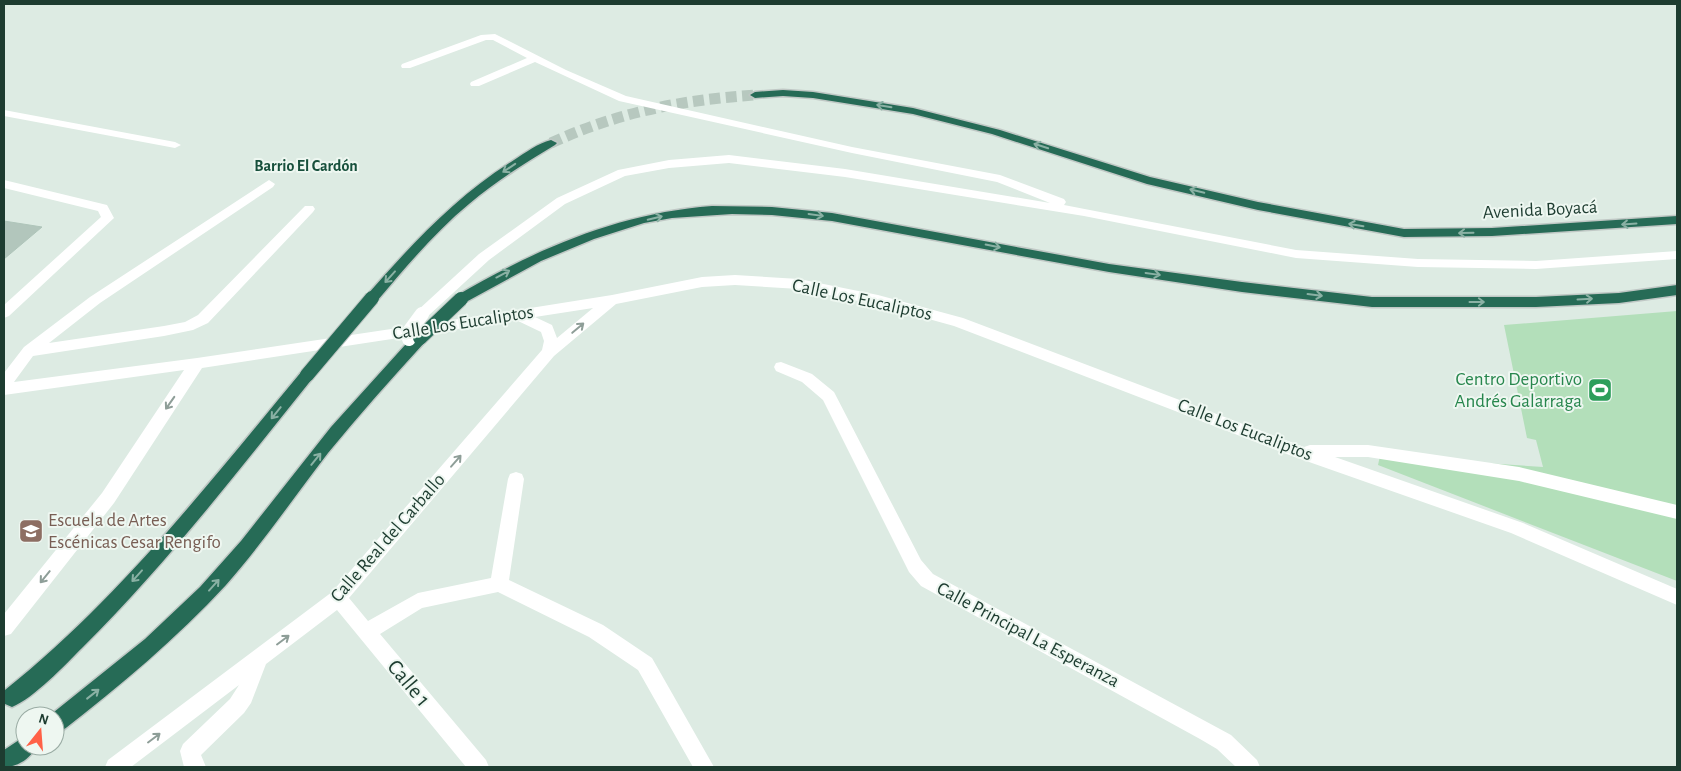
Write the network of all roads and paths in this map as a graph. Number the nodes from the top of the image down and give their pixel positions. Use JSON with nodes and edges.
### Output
{"nodes":[{"id":1,"x":535,"y":58,"type":"junction"},
{"id":2,"x":406,"y":66,"type":"dead end"},
{"id":3,"x":476,"y":84,"type":"dead end"},
{"id":4,"x":755,"y":95,"type":"tunnel mouth"},
{"id":5,"x":4,"y":113,"type":"edge"},
{"id":6,"x":551,"y":143,"type":"tunnel mouth"},
{"id":7,"x":175,"y":145,"type":"dead end"},
{"id":8,"x":4,"y":184,"type":"edge"},
{"id":9,"x":269,"y":184,"type":"dead end"},
{"id":10,"x":309,"y":209,"type":"dead end"},
{"id":11,"x":1084,"y":212,"type":"junction"},
{"id":12,"x":1677,"y":220,"type":"edge"},
{"id":13,"x":1677,"y":254,"type":"edge"},
{"id":14,"x":1677,"y":290,"type":"edge"},
{"id":15,"x":612,"y":300,"type":"junction"},
{"id":16,"x":4,"y":313,"type":"edge"},
{"id":17,"x":518,"y":315,"type":"junction"},
{"id":18,"x":414,"y":341,"type":"junction"},
{"id":19,"x":29,"y":351,"type":"junction"},
{"id":20,"x":549,"y":352,"type":"junction"},
{"id":21,"x":198,"y":362,"type":"junction"},
{"id":22,"x":781,"y":367,"type":"dead end"},
{"id":23,"x":4,"y":384,"type":"edge"},
{"id":24,"x":4,"y":388,"type":"edge"},
{"id":25,"x":1298,"y":451,"type":"junction"},
{"id":26,"x":516,"y":479,"type":"dead end"},
{"id":27,"x":1677,"y":512,"type":"edge"},
{"id":28,"x":499,"y":584,"type":"junction"},
{"id":29,"x":1677,"y":597,"type":"edge"},
{"id":30,"x":338,"y":598,"type":"junction"},
{"id":31,"x":4,"y":628,"type":"edge"},
{"id":32,"x":366,"y":632,"type":"junction"},
{"id":33,"x":260,"y":658,"type":"junction"},
{"id":34,"x":12,"y":697,"type":"dead end"},
{"id":35,"x":65,"y":716,"type":"edge"},
{"id":36,"x":15,"y":754,"type":"edge"},
{"id":37,"x":4,"y":762,"type":"edge"},
{"id":38,"x":115,"y":767,"type":"edge"},
{"id":39,"x":196,"y":767,"type":"edge"},
{"id":40,"x":479,"y":767,"type":"edge"},
{"id":41,"x":704,"y":767,"type":"edge"},
{"id":42,"x":1250,"y":767,"type":"edge"}],
"edges":[{"from":1,"to":2,"type":"street"},
{"from":1,"to":3,"type":"street"},
{"from":1,"to":11,"type":"street"},
{"from":12,"to":4,"type":"highway","name":"Avenida Boyacá","one_way":true},
{"from":5,"to":7,"type":"street"},
{"from":6,"to":34,"type":"highway","one_way":true,"bridge":true},
{"from":8,"to":16,"type":"street"},
{"from":9,"to":19,"type":"street"},
{"from":10,"to":19,"type":"street"},
{"from":11,"to":13,"type":"street"},
{"from":11,"to":18,"type":"street","bridge":true},
{"from":18,"to":14,"type":"highway","one_way":true,"bridge":true},
{"from":15,"to":17,"type":"street","name":"Calle Los Eucaliptos"},
{"from":20,"to":15,"type":"street","name":"Calle Real del Carballo","one_way":true},
{"from":15,"to":25,"type":"street","name":"Calle Los Eucaliptos"},
{"from":17,"to":20,"type":"street"},
{"from":17,"to":21,"type":"street","name":"Calle Los Eucaliptos"},
{"from":35,"to":18,"type":"highway","one_way":true},
{"from":19,"to":23,"type":"street"},
{"from":30,"to":20,"type":"street","name":"Calle Real del Carballo","one_way":true},
{"from":21,"to":24,"type":"street","name":"Calle Los Eucaliptos"},
{"from":21,"to":31,"type":"street","one_way":true},
{"from":22,"to":42,"type":"street","name":"Calle Principal La Esperanza"},
{"from":25,"to":27,"type":"street"},
{"from":25,"to":29,"type":"street","name":"Calle Los Eucaliptos"},
{"from":26,"to":28,"type":"street"},
{"from":28,"to":32,"type":"street"},
{"from":28,"to":41,"type":"street"},
{"from":30,"to":32,"type":"street","name":"Calle 1"},
{"from":33,"to":30,"type":"street","name":"Calle Real del Carballo","one_way":true},
{"from":32,"to":40,"type":"street","name":"Calle 1"},
{"from":38,"to":33,"type":"street","name":"Calle Real del Carballo","one_way":true},
{"from":33,"to":39,"type":"street"},
{"from":36,"to":37,"type":"highway"}]}
